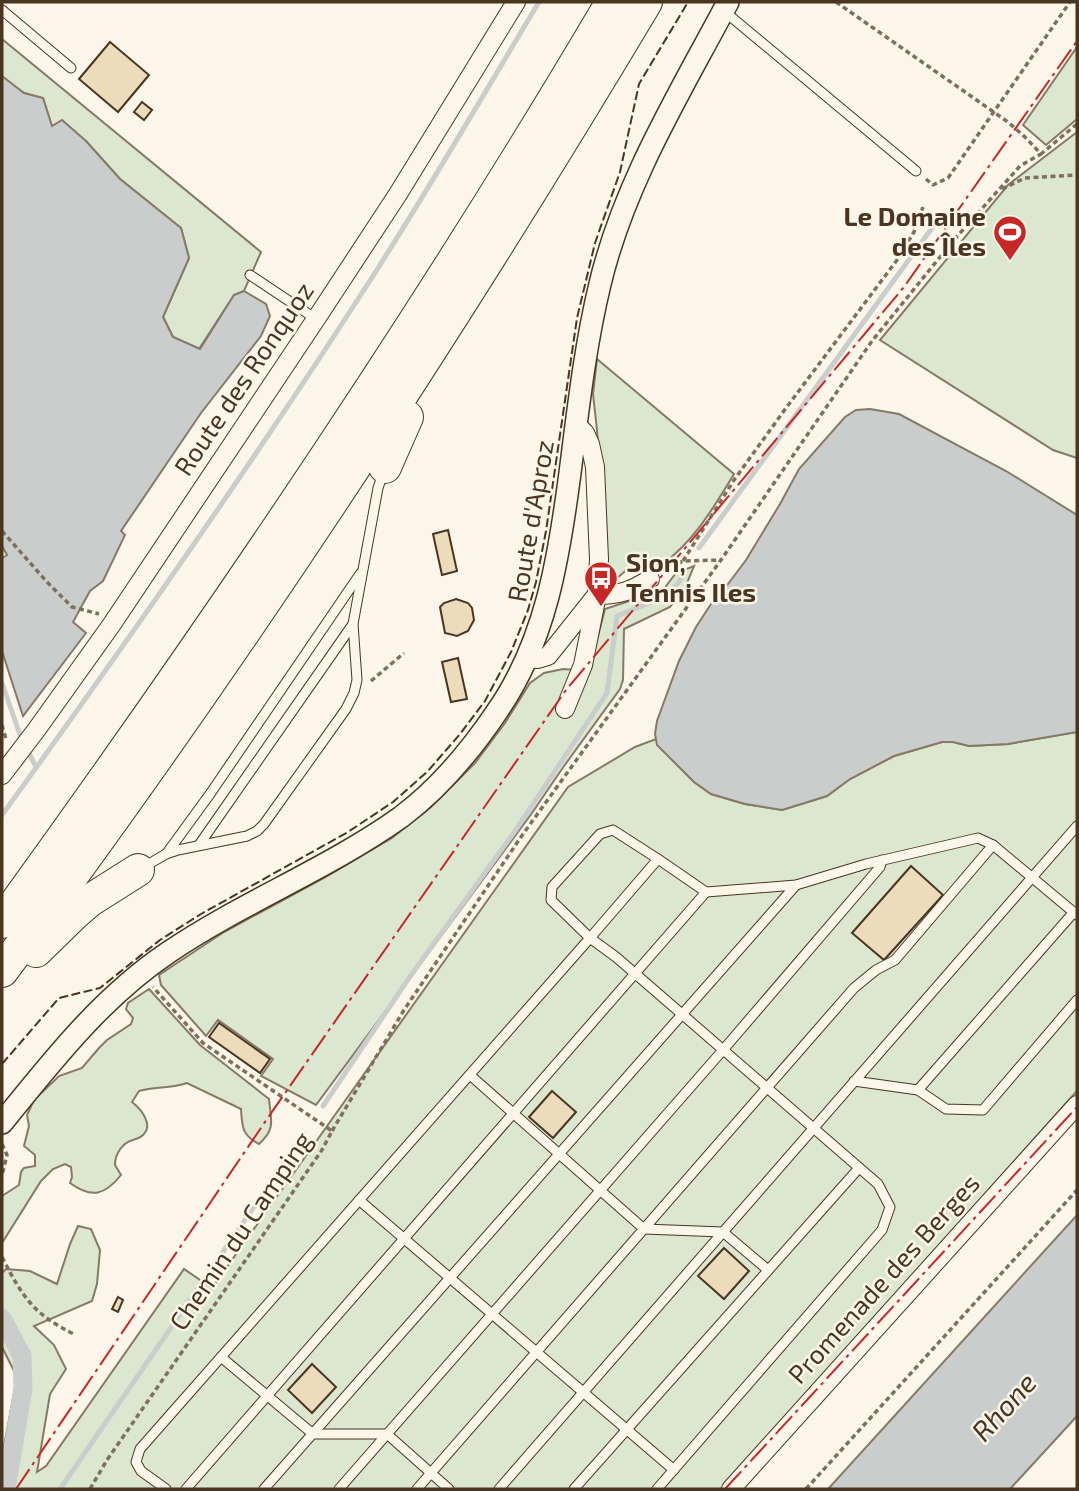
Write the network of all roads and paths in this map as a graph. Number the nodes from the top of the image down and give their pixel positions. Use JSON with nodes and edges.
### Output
{"nodes":[{"id":1,"x":516,"y":2,"type":"edge"},
{"id":2,"x":612,"y":2,"type":"edge"},
{"id":3,"x":646,"y":2,"type":"edge"},
{"id":4,"x":836,"y":2,"type":"edge"},
{"id":5,"x":1070,"y":2,"type":"edge"},
{"id":6,"x":725,"y":6,"type":"edge"},
{"id":7,"x":2,"y":10,"type":"edge"},
{"id":8,"x":71,"y":68,"type":"dead end"},
{"id":9,"x":993,"y":111,"type":"junction"},
{"id":10,"x":1077,"y":124,"type":"edge"},
{"id":11,"x":1041,"y":154,"type":"junction"},
{"id":12,"x":916,"y":172,"type":"joint"},
{"id":13,"x":1077,"y":175,"type":"edge"},
{"id":14,"x":996,"y":192,"type":"junction"},
{"id":15,"x":923,"y":207,"type":"dead end"},
{"id":16,"x":496,"y":248,"type":"junction"},
{"id":17,"x":250,"y":275,"type":"dead end"},
{"id":18,"x":316,"y":320,"type":"junction"},
{"id":19,"x":576,"y":424,"type":"junction"},
{"id":20,"x":385,"y":467,"type":"joint"},
{"id":21,"x":2,"y":531,"type":"edge"},
{"id":22,"x":722,"y":560,"type":"junction"},
{"id":23,"x":683,"y":561,"type":"junction"},
{"id":24,"x":363,"y":569,"type":"junction"},
{"id":25,"x":650,"y":579,"type":"joint"},
{"id":26,"x":597,"y":595,"type":"junction"},
{"id":27,"x":111,"y":624,"type":"junction"},
{"id":28,"x":353,"y":624,"type":"junction"},
{"id":29,"x":404,"y":653,"type":"dead end"},
{"id":30,"x":527,"y":658,"type":"junction"},
{"id":31,"x":354,"y":693,"type":"junction"},
{"id":32,"x":565,"y":709,"type":"dead end"},
{"id":33,"x":6,"y":769,"type":"edge"},
{"id":34,"x":1077,"y":826,"type":"edge"},
{"id":35,"x":199,"y":845,"type":"junction"},
{"id":36,"x":993,"y":845,"type":"junction"},
{"id":37,"x":166,"y":854,"type":"junction"},
{"id":38,"x":658,"y":859,"type":"junction"},
{"id":39,"x":883,"y":860,"type":"junction"},
{"id":40,"x":138,"y":870,"type":"joint"},
{"id":41,"x":1032,"y":877,"type":"junction"},
{"id":42,"x":796,"y":886,"type":"junction"},
{"id":43,"x":706,"y":892,"type":"junction"},
{"id":44,"x":1076,"y":913,"type":"edge"},
{"id":45,"x":2,"y":922,"type":"edge"},
{"id":46,"x":590,"y":937,"type":"junction"},
{"id":47,"x":2,"y":971,"type":"edge"},
{"id":48,"x":140,"y":974,"type":"junction"},
{"id":49,"x":635,"y":974,"type":"junction"},
{"id":50,"x":2,"y":987,"type":"edge"},
{"id":51,"x":1077,"y":1000,"type":"edge"},
{"id":52,"x":682,"y":1015,"type":"junction"},
{"id":53,"x":723,"y":1050,"type":"junction"},
{"id":54,"x":470,"y":1075,"type":"junction"},
{"id":55,"x":855,"y":1082,"type":"junction"},
{"id":56,"x":767,"y":1088,"type":"junction"},
{"id":57,"x":918,"y":1090,"type":"junction"},
{"id":58,"x":1077,"y":1105,"type":"edge"},
{"id":59,"x":513,"y":1114,"type":"junction"},
{"id":60,"x":2,"y":1123,"type":"edge"},
{"id":61,"x":813,"y":1128,"type":"junction"},
{"id":62,"x":332,"y":1131,"type":"junction"},
{"id":63,"x":2,"y":1144,"type":"edge"},
{"id":64,"x":559,"y":1154,"type":"junction"},
{"id":65,"x":859,"y":1168,"type":"junction"},
{"id":66,"x":2,"y":1175,"type":"edge"},
{"id":67,"x":600,"y":1190,"type":"junction"},
{"id":68,"x":1077,"y":1190,"type":"edge"},
{"id":69,"x":359,"y":1200,"type":"junction"},
{"id":70,"x":644,"y":1229,"type":"junction"},
{"id":71,"x":723,"y":1232,"type":"junction"},
{"id":72,"x":404,"y":1239,"type":"junction"},
{"id":73,"x":2,"y":1258,"type":"edge"},
{"id":74,"x":768,"y":1270,"type":"junction"},
{"id":75,"x":450,"y":1278,"type":"junction"},
{"id":76,"x":492,"y":1314,"type":"junction"},
{"id":77,"x":76,"y":1335,"type":"dead end"},
{"id":78,"x":537,"y":1352,"type":"junction"},
{"id":79,"x":221,"y":1357,"type":"junction"},
{"id":80,"x":583,"y":1392,"type":"junction"},
{"id":81,"x":267,"y":1396,"type":"junction"},
{"id":82,"x":627,"y":1429,"type":"junction"},
{"id":83,"x":313,"y":1434,"type":"junction"},
{"id":84,"x":387,"y":1434,"type":"junction"},
{"id":85,"x":674,"y":1470,"type":"junction"},
{"id":86,"x":431,"y":1473,"type":"junction"},
{"id":87,"x":90,"y":1489,"type":"edge"},
{"id":88,"x":166,"y":1489,"type":"edge"},
{"id":89,"x":186,"y":1489,"type":"edge"},
{"id":90,"x":264,"y":1489,"type":"edge"},
{"id":91,"x":340,"y":1489,"type":"edge"},
{"id":92,"x":417,"y":1489,"type":"edge"},
{"id":93,"x":449,"y":1489,"type":"edge"},
{"id":94,"x":499,"y":1489,"type":"edge"},
{"id":95,"x":574,"y":1489,"type":"edge"},
{"id":96,"x":657,"y":1489,"type":"edge"},
{"id":97,"x":730,"y":1489,"type":"edge"},
{"id":98,"x":806,"y":1489,"type":"edge"}],
"edges":[{"from":1,"to":18,"type":"street","name":"Route des Ronquoz"},
{"from":2,"to":45,"type":"highway"},
{"from":3,"to":16,"type":"highway"},
{"from":4,"to":9,"type":"path"},
{"from":5,"to":9,"type":"path"},
{"from":6,"to":12,"type":"lane"},
{"from":6,"to":19,"type":"street","name":"Route d'Aproz"},
{"from":7,"to":8,"type":"lane"},
{"from":9,"to":11,"type":"path"},
{"from":9,"to":12,"type":"path"},
{"from":10,"to":11,"type":"path"},
{"from":11,"to":14,"type":"path"},
{"from":13,"to":14,"type":"path"},
{"from":14,"to":22,"type":"path"},
{"from":15,"to":23,"type":"path"},
{"from":16,"to":20,"type":"highway"},
{"from":16,"to":47,"type":"highway"},
{"from":17,"to":18,"type":"lane"},
{"from":18,"to":27,"type":"street","name":"Route des Ronquoz"},
{"from":19,"to":26,"type":"street"},
{"from":19,"to":30,"type":"street","name":"Route d'Aproz"},
{"from":20,"to":24,"type":"lane"},
{"from":21,"to":27,"type":"path"},
{"from":22,"to":23,"type":"path"},
{"from":22,"to":62,"type":"path"},
{"from":23,"to":25,"type":"path"},
{"from":24,"to":28,"type":"lane"},
{"from":24,"to":37,"type":"lane"},
{"from":25,"to":26,"type":"street"},
{"from":26,"to":30,"type":"street"},
{"from":26,"to":32,"type":"street"},
{"from":27,"to":33,"type":"street","name":"Route des Ronquoz"},
{"from":28,"to":31,"type":"lane"},
{"from":28,"to":35,"type":"lane"},
{"from":29,"to":31,"type":"path"},
{"from":30,"to":48,"type":"street","name":"Route d'Aproz"},
{"from":31,"to":35,"type":"lane"},
{"from":34,"to":41,"type":"lane"},
{"from":35,"to":37,"type":"lane"},
{"from":36,"to":39,"type":"lane"},
{"from":36,"to":41,"type":"lane"},
{"from":36,"to":56,"type":"lane"},
{"from":37,"to":40,"type":"lane"},
{"from":38,"to":43,"type":"lane"},
{"from":38,"to":46,"type":"lane"},
{"from":38,"to":46,"type":"lane"},
{"from":39,"to":42,"type":"lane"},
{"from":39,"to":53,"type":"lane"},
{"from":40,"to":50,"type":"highway"},
{"from":41,"to":44,"type":"lane"},
{"from":41,"to":55,"type":"lane"},
{"from":42,"to":43,"type":"lane"},
{"from":42,"to":52,"type":"lane"},
{"from":43,"to":49,"type":"lane"},
{"from":44,"to":57,"type":"lane"},
{"from":46,"to":49,"type":"lane"},
{"from":46,"to":54,"type":"lane"},
{"from":48,"to":60,"type":"street","name":"Route d'Aproz"},
{"from":48,"to":62,"type":"path","name":"Chemin du Camping"},
{"from":49,"to":52,"type":"lane"},
{"from":49,"to":59,"type":"lane"},
{"from":51,"to":57,"type":"lane"},
{"from":52,"to":53,"type":"lane"},
{"from":52,"to":64,"type":"lane"},
{"from":53,"to":56,"type":"lane"},
{"from":53,"to":67,"type":"lane"},
{"from":54,"to":59,"type":"lane"},
{"from":54,"to":69,"type":"lane"},
{"from":55,"to":57,"type":"lane"},
{"from":55,"to":61,"type":"lane"},
{"from":56,"to":61,"type":"lane"},
{"from":56,"to":70,"type":"lane"},
{"from":58,"to":97,"type":"street","name":"Promenade des Berges"},
{"from":59,"to":64,"type":"lane"},
{"from":59,"to":72,"type":"lane"},
{"from":61,"to":65,"type":"lane"},
{"from":61,"to":71,"type":"lane"},
{"from":62,"to":87,"type":"path","name":"Chemin du Camping"},
{"from":63,"to":66,"type":"path"},
{"from":64,"to":67,"type":"lane"},
{"from":64,"to":75,"type":"lane"},
{"from":65,"to":74,"type":"lane"},
{"from":65,"to":85,"type":"lane"},
{"from":67,"to":70,"type":"lane"},
{"from":67,"to":76,"type":"lane"},
{"from":68,"to":98,"type":"path"},
{"from":69,"to":72,"type":"lane"},
{"from":69,"to":79,"type":"lane"},
{"from":70,"to":71,"type":"lane"},
{"from":70,"to":78,"type":"lane"},
{"from":71,"to":74,"type":"lane"},
{"from":71,"to":80,"type":"lane"},
{"from":72,"to":75,"type":"lane"},
{"from":72,"to":81,"type":"lane"},
{"from":73,"to":77,"type":"path"},
{"from":74,"to":82,"type":"lane"},
{"from":75,"to":76,"type":"lane"},
{"from":75,"to":83,"type":"lane"},
{"from":76,"to":78,"type":"lane"},
{"from":76,"to":84,"type":"lane"},
{"from":78,"to":80,"type":"lane"},
{"from":78,"to":86,"type":"lane"},
{"from":79,"to":81,"type":"lane"},
{"from":79,"to":88,"type":"lane"},
{"from":80,"to":82,"type":"lane"},
{"from":80,"to":94,"type":"lane"},
{"from":81,"to":83,"type":"lane"},
{"from":81,"to":89,"type":"lane"},
{"from":82,"to":85,"type":"lane"},
{"from":82,"to":95,"type":"lane"},
{"from":83,"to":84,"type":"lane"},
{"from":83,"to":90,"type":"lane"},
{"from":84,"to":86,"type":"lane"},
{"from":84,"to":91,"type":"lane"},
{"from":85,"to":96,"type":"lane"},
{"from":86,"to":92,"type":"lane"},
{"from":86,"to":93,"type":"lane"}]}
